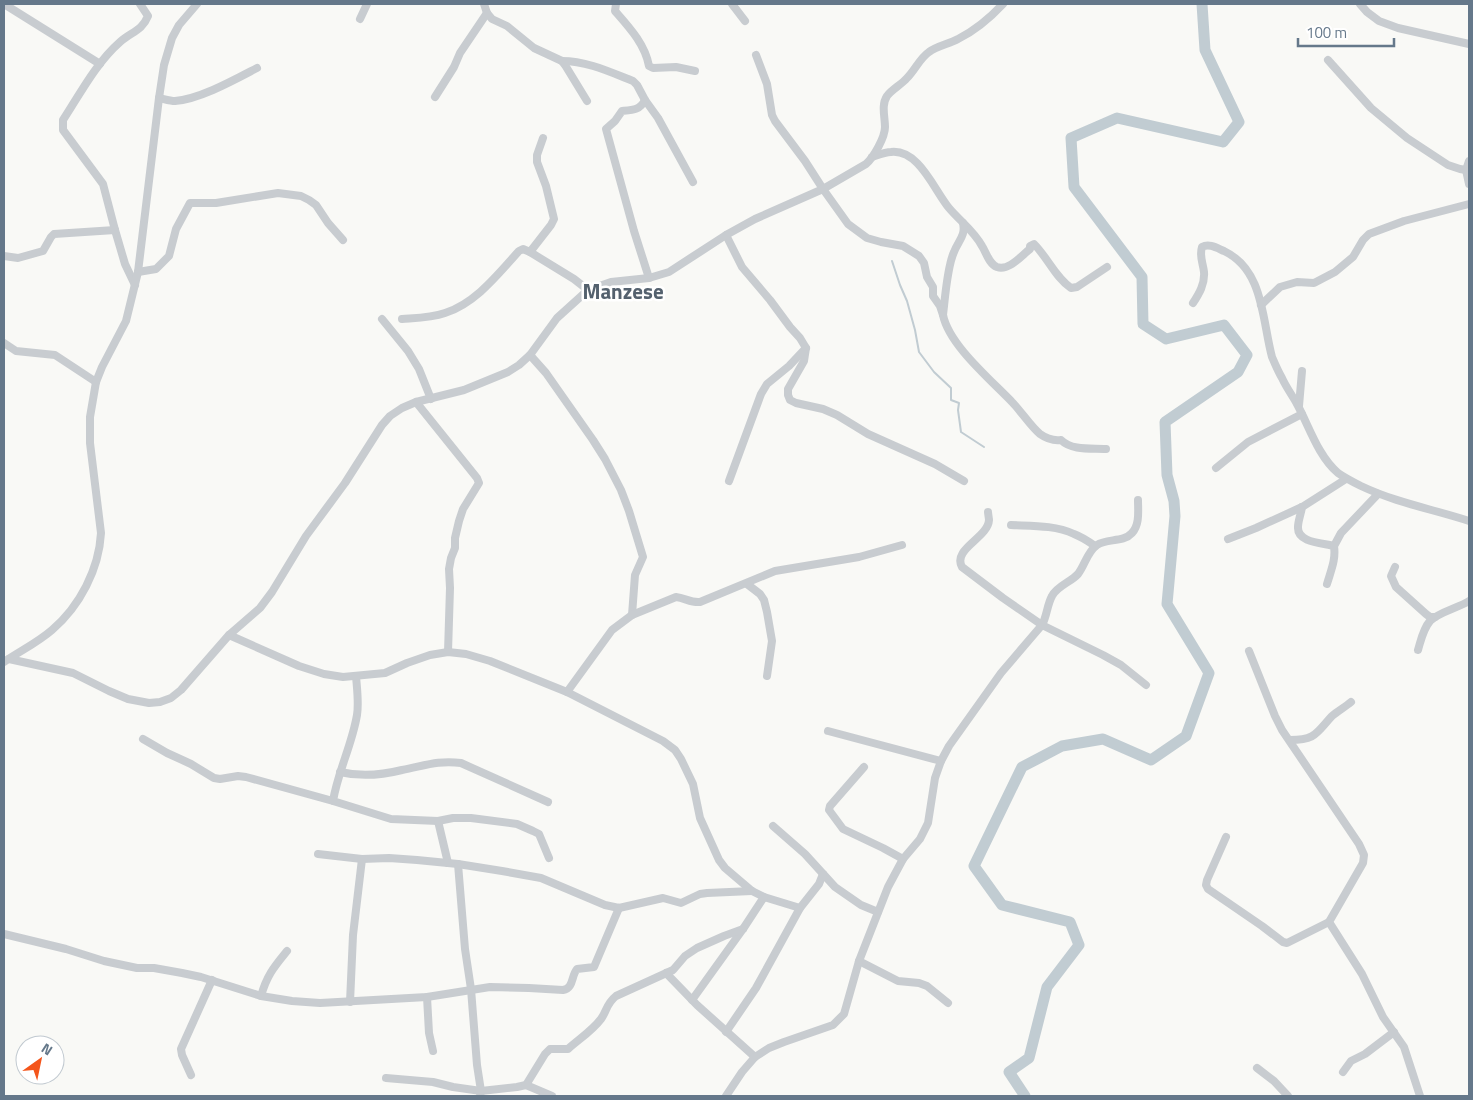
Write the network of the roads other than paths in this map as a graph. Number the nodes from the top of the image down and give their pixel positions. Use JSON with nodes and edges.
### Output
{"nodes":[{"id":1,"x":4,"y":4,"type":"edge"},
{"id":2,"x":140,"y":4,"type":"edge"},
{"id":3,"x":197,"y":4,"type":"edge"},
{"id":4,"x":367,"y":4,"type":"edge"},
{"id":5,"x":484,"y":4,"type":"edge"},
{"id":6,"x":616,"y":4,"type":"edge"},
{"id":7,"x":732,"y":4,"type":"edge"},
{"id":8,"x":1003,"y":4,"type":"edge"},
{"id":9,"x":1360,"y":4,"type":"edge"},
{"id":10,"x":487,"y":13,"type":"junction"},
{"id":11,"x":360,"y":19,"type":"dead end"},
{"id":12,"x":745,"y":21,"type":"dead end"},
{"id":13,"x":1469,"y":44,"type":"edge"},
{"id":14,"x":756,"y":55,"type":"dead end"},
{"id":15,"x":1328,"y":60,"type":"dead end"},
{"id":16,"x":562,"y":61,"type":"junction"},
{"id":17,"x":100,"y":64,"type":"junction"},
{"id":18,"x":257,"y":68,"type":"dead end"},
{"id":19,"x":696,"y":70,"type":"dead end"},
{"id":20,"x":435,"y":97,"type":"dead end"},
{"id":21,"x":159,"y":98,"type":"junction"},
{"id":22,"x":645,"y":100,"type":"junction"},
{"id":23,"x":587,"y":101,"type":"dead end"},
{"id":24,"x":543,"y":138,"type":"dead end"},
{"id":25,"x":872,"y":157,"type":"junction"},
{"id":26,"x":1469,"y":161,"type":"edge"},
{"id":27,"x":1466,"y":170,"type":"junction"},
{"id":28,"x":694,"y":182,"type":"dead end"},
{"id":29,"x":1469,"y":184,"type":"edge"},
{"id":30,"x":823,"y":189,"type":"junction"},
{"id":31,"x":1469,"y":204,"type":"edge"},
{"id":32,"x":962,"y":221,"type":"junction"},
{"id":33,"x":115,"y":230,"type":"junction"},
{"id":34,"x":726,"y":235,"type":"junction"},
{"id":35,"x":343,"y":240,"type":"dead end"},
{"id":36,"x":530,"y":252,"type":"junction"},
{"id":37,"x":4,"y":256,"type":"edge"},
{"id":38,"x":1107,"y":267,"type":"dead end"},
{"id":39,"x":138,"y":272,"type":"junction"},
{"id":40,"x":650,"y":278,"type":"junction"},
{"id":41,"x":135,"y":285,"type":"junction"},
{"id":42,"x":588,"y":290,"type":"junction"},
{"id":43,"x":1193,"y":303,"type":"dead end"},
{"id":44,"x":1261,"y":305,"type":"junction"},
{"id":45,"x":943,"y":315,"type":"junction"},
{"id":46,"x":382,"y":319,"type":"dead end"},
{"id":47,"x":402,"y":319,"type":"dead end"},
{"id":48,"x":4,"y":343,"type":"edge"},
{"id":49,"x":806,"y":348,"type":"junction"},
{"id":50,"x":530,"y":355,"type":"junction"},
{"id":51,"x":1302,"y":371,"type":"dead end"},
{"id":52,"x":96,"y":382,"type":"junction"},
{"id":53,"x":431,"y":399,"type":"junction"},
{"id":54,"x":416,"y":402,"type":"junction"},
{"id":55,"x":1300,"y":410,"type":"junction"},
{"id":56,"x":1106,"y":449,"type":"dead end"},
{"id":57,"x":1216,"y":468,"type":"dead end"},
{"id":58,"x":1346,"y":479,"type":"junction"},
{"id":59,"x":729,"y":481,"type":"dead end"},
{"id":60,"x":964,"y":481,"type":"dead end"},
{"id":61,"x":1378,"y":494,"type":"junction"},
{"id":62,"x":1138,"y":500,"type":"dead end"},
{"id":63,"x":1302,"y":507,"type":"junction"},
{"id":64,"x":988,"y":512,"type":"dead end"},
{"id":65,"x":1469,"y":521,"type":"edge"},
{"id":66,"x":1011,"y":525,"type":"dead end"},
{"id":67,"x":1228,"y":539,"type":"dead end"},
{"id":68,"x":902,"y":545,"type":"dead end"},
{"id":69,"x":1095,"y":546,"type":"junction"},
{"id":70,"x":1334,"y":546,"type":"junction"},
{"id":71,"x":1396,"y":566,"type":"dead end"},
{"id":72,"x":746,"y":584,"type":"junction"},
{"id":73,"x":1327,"y":584,"type":"dead end"},
{"id":74,"x":1469,"y":601,"type":"edge"},
{"id":75,"x":632,"y":615,"type":"junction"},
{"id":76,"x":1435,"y":617,"type":"junction"},
{"id":77,"x":1042,"y":625,"type":"junction"},
{"id":78,"x":229,"y":635,"type":"junction"},
{"id":79,"x":1418,"y":650,"type":"dead end"},
{"id":80,"x":448,"y":652,"type":"junction"},
{"id":81,"x":1249,"y":652,"type":"dead end"},
{"id":82,"x":6,"y":660,"type":"edge"},
{"id":83,"x":356,"y":676,"type":"junction"},
{"id":84,"x":766,"y":676,"type":"dead end"},
{"id":85,"x":1146,"y":685,"type":"dead end"},
{"id":86,"x":567,"y":692,"type":"junction"},
{"id":87,"x":1352,"y":702,"type":"dead end"},
{"id":88,"x":828,"y":731,"type":"dead end"},
{"id":89,"x":143,"y":739,"type":"dead end"},
{"id":90,"x":1290,"y":740,"type":"junction"},
{"id":91,"x":941,"y":761,"type":"junction"},
{"id":92,"x":864,"y":767,"type":"dead end"},
{"id":93,"x":340,"y":772,"type":"junction"},
{"id":94,"x":333,"y":801,"type":"junction"},
{"id":95,"x":548,"y":802,"type":"dead end"},
{"id":96,"x":438,"y":822,"type":"junction"},
{"id":97,"x":773,"y":826,"type":"dead end"},
{"id":98,"x":1226,"y":837,"type":"dead end"},
{"id":99,"x":318,"y":854,"type":"dead end"},
{"id":100,"x":549,"y":858,"type":"dead end"},
{"id":101,"x":362,"y":859,"type":"junction"},
{"id":102,"x":902,"y":859,"type":"junction"},
{"id":103,"x":448,"y":864,"type":"junction"},
{"id":104,"x":458,"y":864,"type":"junction"},
{"id":105,"x":823,"y":874,"type":"junction"},
{"id":106,"x":752,"y":890,"type":"junction"},
{"id":107,"x":764,"y":898,"type":"junction"},
{"id":108,"x":619,"y":908,"type":"junction"},
{"id":109,"x":800,"y":908,"type":"junction"},
{"id":110,"x":878,"y":912,"type":"junction"},
{"id":111,"x":1329,"y":922,"type":"junction"},
{"id":112,"x":743,"y":929,"type":"junction"},
{"id":113,"x":4,"y":934,"type":"edge"},
{"id":114,"x":287,"y":951,"type":"dead end"},
{"id":115,"x":859,"y":961,"type":"junction"},
{"id":116,"x":666,"y":974,"type":"junction"},
{"id":117,"x":212,"y":980,"type":"junction"},
{"id":118,"x":471,"y":989,"type":"junction"},
{"id":119,"x":262,"y":996,"type":"junction"},
{"id":120,"x":427,"y":997,"type":"junction"},
{"id":121,"x":692,"y":1000,"type":"junction"},
{"id":122,"x":350,"y":1002,"type":"junction"},
{"id":123,"x":948,"y":1003,"type":"dead end"},
{"id":124,"x":726,"y":1032,"type":"junction"},
{"id":125,"x":1394,"y":1032,"type":"junction"},
{"id":126,"x":433,"y":1051,"type":"dead end"},
{"id":127,"x":755,"y":1057,"type":"junction"},
{"id":128,"x":1257,"y":1068,"type":"dead end"},
{"id":129,"x":1343,"y":1072,"type":"dead end"},
{"id":130,"x":191,"y":1075,"type":"dead end"},
{"id":131,"x":386,"y":1078,"type":"dead end"},
{"id":132,"x":526,"y":1085,"type":"junction"},
{"id":133,"x":517,"y":1088,"type":"junction"},
{"id":134,"x":481,"y":1094,"type":"edge"},
{"id":135,"x":520,"y":1096,"type":"edge"},
{"id":136,"x":552,"y":1096,"type":"edge"},
{"id":137,"x":726,"y":1096,"type":"edge"},
{"id":138,"x":1288,"y":1096,"type":"edge"},
{"id":139,"x":1420,"y":1096,"type":"edge"}],
"edges":[{"from":1,"to":17,"type":"street"},
{"from":2,"to":17,"type":"street"},
{"from":3,"to":21,"type":"street"},
{"from":4,"to":11,"type":"street"},
{"from":5,"to":10,"type":"street"},
{"from":6,"to":19,"type":"street"},
{"from":7,"to":12,"type":"street"},
{"from":8,"to":25,"type":"street"},
{"from":9,"to":13,"type":"street"},
{"from":10,"to":16,"type":"street"},
{"from":10,"to":20,"type":"street"},
{"from":14,"to":30,"type":"street"},
{"from":15,"to":27,"type":"street"},
{"from":16,"to":22,"type":"street"},
{"from":16,"to":23,"type":"street"},
{"from":17,"to":33,"type":"street"},
{"from":18,"to":21,"type":"street"},
{"from":21,"to":39,"type":"street"},
{"from":22,"to":28,"type":"street"},
{"from":22,"to":40,"type":"street"},
{"from":24,"to":36,"type":"street"},
{"from":25,"to":30,"type":"street"},
{"from":25,"to":32,"type":"street"},
{"from":26,"to":27,"type":"street"},
{"from":27,"to":29,"type":"street"},
{"from":30,"to":34,"type":"street"},
{"from":30,"to":45,"type":"street"},
{"from":31,"to":44,"type":"street"},
{"from":32,"to":38,"type":"street"},
{"from":32,"to":45,"type":"street"},
{"from":33,"to":37,"type":"street"},
{"from":33,"to":41,"type":"street"},
{"from":34,"to":40,"type":"street"},
{"from":34,"to":49,"type":"street"},
{"from":35,"to":39,"type":"street"},
{"from":36,"to":42,"type":"street"},
{"from":36,"to":47,"type":"street"},
{"from":39,"to":41,"type":"street"},
{"from":40,"to":42,"type":"street"},
{"from":41,"to":52,"type":"street"},
{"from":42,"to":50,"type":"street"},
{"from":43,"to":44,"type":"street"},
{"from":44,"to":55,"type":"street"},
{"from":45,"to":56,"type":"street"},
{"from":46,"to":53,"type":"street"},
{"from":48,"to":52,"type":"street"},
{"from":49,"to":59,"type":"street"},
{"from":49,"to":60,"type":"street"},
{"from":50,"to":53,"type":"street"},
{"from":50,"to":75,"type":"street"},
{"from":51,"to":55,"type":"street"},
{"from":52,"to":82,"type":"street"},
{"from":53,"to":54,"type":"street"},
{"from":54,"to":78,"type":"street"},
{"from":54,"to":80,"type":"street"},
{"from":55,"to":57,"type":"street"},
{"from":55,"to":58,"type":"street"},
{"from":58,"to":61,"type":"street"},
{"from":58,"to":63,"type":"street"},
{"from":61,"to":65,"type":"street"},
{"from":61,"to":70,"type":"street"},
{"from":62,"to":69,"type":"street"},
{"from":63,"to":67,"type":"street"},
{"from":63,"to":70,"type":"street"},
{"from":64,"to":77,"type":"street"},
{"from":66,"to":69,"type":"street"},
{"from":68,"to":72,"type":"street"},
{"from":69,"to":77,"type":"street"},
{"from":70,"to":73,"type":"street"},
{"from":71,"to":76,"type":"street"},
{"from":72,"to":75,"type":"street"},
{"from":72,"to":84,"type":"street"},
{"from":74,"to":76,"type":"street"},
{"from":75,"to":86,"type":"street"},
{"from":76,"to":79,"type":"street"},
{"from":77,"to":85,"type":"street"},
{"from":77,"to":91,"type":"street"},
{"from":78,"to":82,"type":"street"},
{"from":78,"to":83,"type":"street"},
{"from":80,"to":83,"type":"street"},
{"from":80,"to":86,"type":"street"},
{"from":81,"to":90,"type":"street"},
{"from":83,"to":93,"type":"street"},
{"from":86,"to":106,"type":"street"},
{"from":87,"to":90,"type":"street"},
{"from":88,"to":91,"type":"street"},
{"from":89,"to":94,"type":"street"},
{"from":90,"to":111,"type":"street"},
{"from":91,"to":102,"type":"street"},
{"from":92,"to":102,"type":"street"},
{"from":93,"to":94,"type":"street"},
{"from":93,"to":95,"type":"street"},
{"from":94,"to":96,"type":"street"},
{"from":96,"to":100,"type":"street"},
{"from":96,"to":103,"type":"street"},
{"from":97,"to":105,"type":"street"},
{"from":98,"to":111,"type":"street"},
{"from":99,"to":101,"type":"street"},
{"from":101,"to":103,"type":"street"},
{"from":101,"to":122,"type":"street"},
{"from":102,"to":110,"type":"street"},
{"from":103,"to":104,"type":"street"},
{"from":104,"to":108,"type":"street"},
{"from":104,"to":118,"type":"street"},
{"from":105,"to":109,"type":"street"},
{"from":105,"to":110,"type":"street"},
{"from":106,"to":107,"type":"street"},
{"from":106,"to":108,"type":"street"},
{"from":107,"to":109,"type":"street"},
{"from":107,"to":112,"type":"street"},
{"from":108,"to":118,"type":"street"},
{"from":109,"to":124,"type":"street"},
{"from":110,"to":115,"type":"street"},
{"from":111,"to":125,"type":"street"},
{"from":112,"to":116,"type":"street"},
{"from":112,"to":121,"type":"street"},
{"from":113,"to":117,"type":"street"},
{"from":114,"to":119,"type":"street"},
{"from":115,"to":123,"type":"street"},
{"from":115,"to":127,"type":"street"},
{"from":116,"to":121,"type":"street"},
{"from":116,"to":132,"type":"street"},
{"from":117,"to":119,"type":"street"},
{"from":117,"to":130,"type":"street"},
{"from":118,"to":120,"type":"street"},
{"from":118,"to":134,"type":"street"},
{"from":119,"to":122,"type":"street"},
{"from":120,"to":122,"type":"street"},
{"from":120,"to":126,"type":"street"},
{"from":121,"to":124,"type":"street"},
{"from":124,"to":127,"type":"street"},
{"from":125,"to":129,"type":"street"},
{"from":125,"to":139,"type":"street"},
{"from":127,"to":137,"type":"street"},
{"from":128,"to":138,"type":"street"},
{"from":131,"to":134,"type":"street"},
{"from":132,"to":133,"type":"street"},
{"from":132,"to":136,"type":"street"},
{"from":133,"to":134,"type":"street"},
{"from":133,"to":135,"type":"street"}]}
